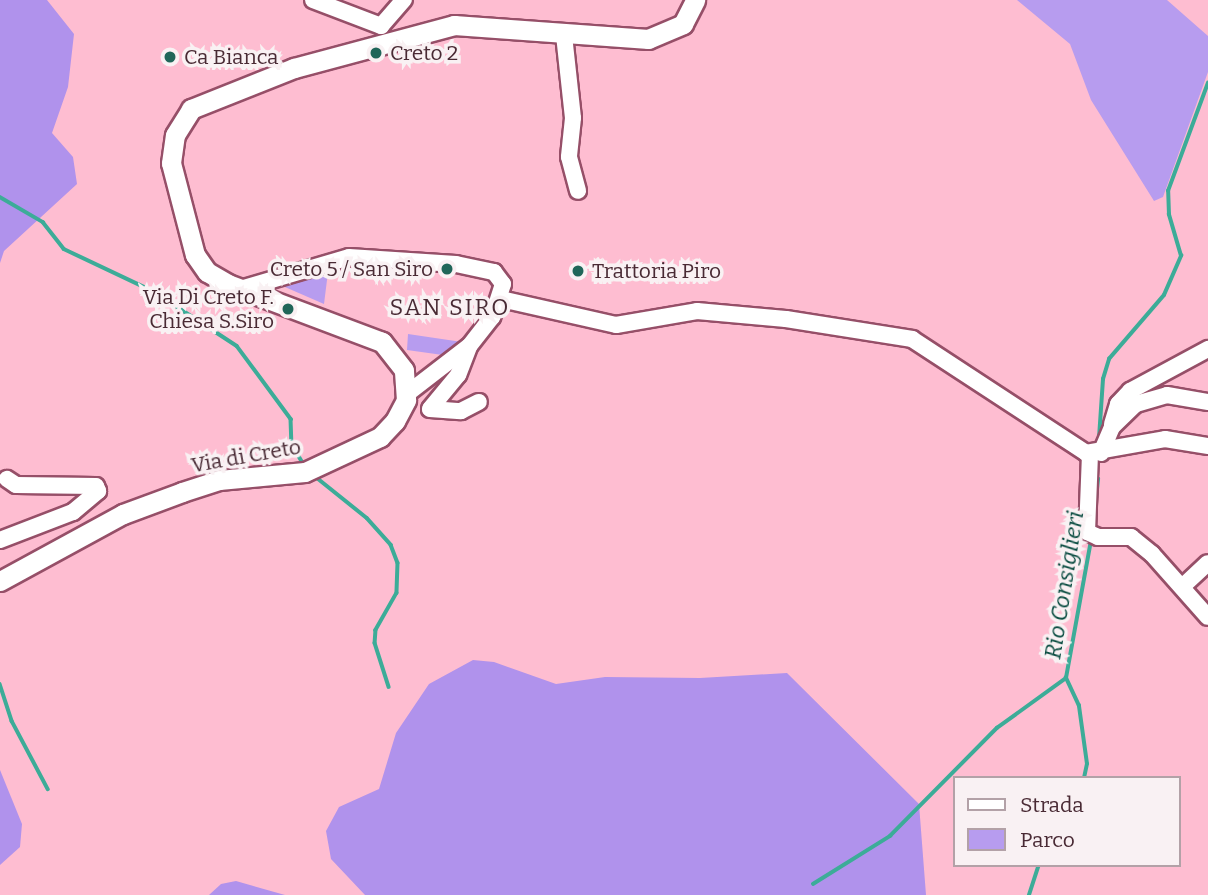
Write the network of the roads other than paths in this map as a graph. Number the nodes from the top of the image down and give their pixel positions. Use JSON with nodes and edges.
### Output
{"nodes":[{"id":1,"x":313,"y":0,"type":"edge"},
{"id":2,"x":404,"y":0,"type":"edge"},
{"id":3,"x":695,"y":0,"type":"edge"},
{"id":4,"x":565,"y":35,"type":"junction"},
{"id":5,"x":578,"y":191,"type":"dead end"},
{"id":6,"x":244,"y":288,"type":"junction"},
{"id":7,"x":501,"y":299,"type":"junction"},
{"id":8,"x":469,"y":346,"type":"junction"},
{"id":9,"x":1208,"y":349,"type":"edge"},
{"id":10,"x":407,"y":394,"type":"junction"},
{"id":11,"x":479,"y":402,"type":"dead end"},
{"id":12,"x":1208,"y":402,"type":"edge"},
{"id":13,"x":1208,"y":411,"type":"edge"},
{"id":14,"x":1112,"y":427,"type":"junction"},
{"id":15,"x":1208,"y":446,"type":"edge"},
{"id":16,"x":1099,"y":453,"type":"junction"},
{"id":17,"x":7,"y":479,"type":"dead end"},
{"id":18,"x":0,"y":540,"type":"edge"},
{"id":19,"x":1208,"y":563,"type":"edge"},
{"id":20,"x":0,"y":581,"type":"edge"},
{"id":21,"x":1182,"y":587,"type":"junction"},
{"id":22,"x":1208,"y":617,"type":"edge"}],
"edges":[{"from":1,"to":2,"type":"street"},
{"from":3,"to":4,"type":"main road"},
{"from":4,"to":5,"type":"street"},
{"from":4,"to":6,"type":"main road"},
{"from":6,"to":7,"type":"street"},
{"from":6,"to":10,"type":"main road"},
{"from":7,"to":8,"type":"street","name":"Via di Creto"},
{"from":7,"to":16,"type":"street"},
{"from":8,"to":10,"type":"street","name":"Via di Creto"},
{"from":8,"to":11,"type":"street"},
{"from":9,"to":14,"type":"street"},
{"from":10,"to":20,"type":"main road","name":"Via di Creto"},
{"from":12,"to":14,"type":"street"},
{"from":13,"to":16,"type":"street"},
{"from":14,"to":16,"type":"street"},
{"from":15,"to":16,"type":"street"},
{"from":16,"to":21,"type":"street"},
{"from":17,"to":18,"type":"street"},
{"from":19,"to":21,"type":"street"},
{"from":21,"to":22,"type":"street"}]}
